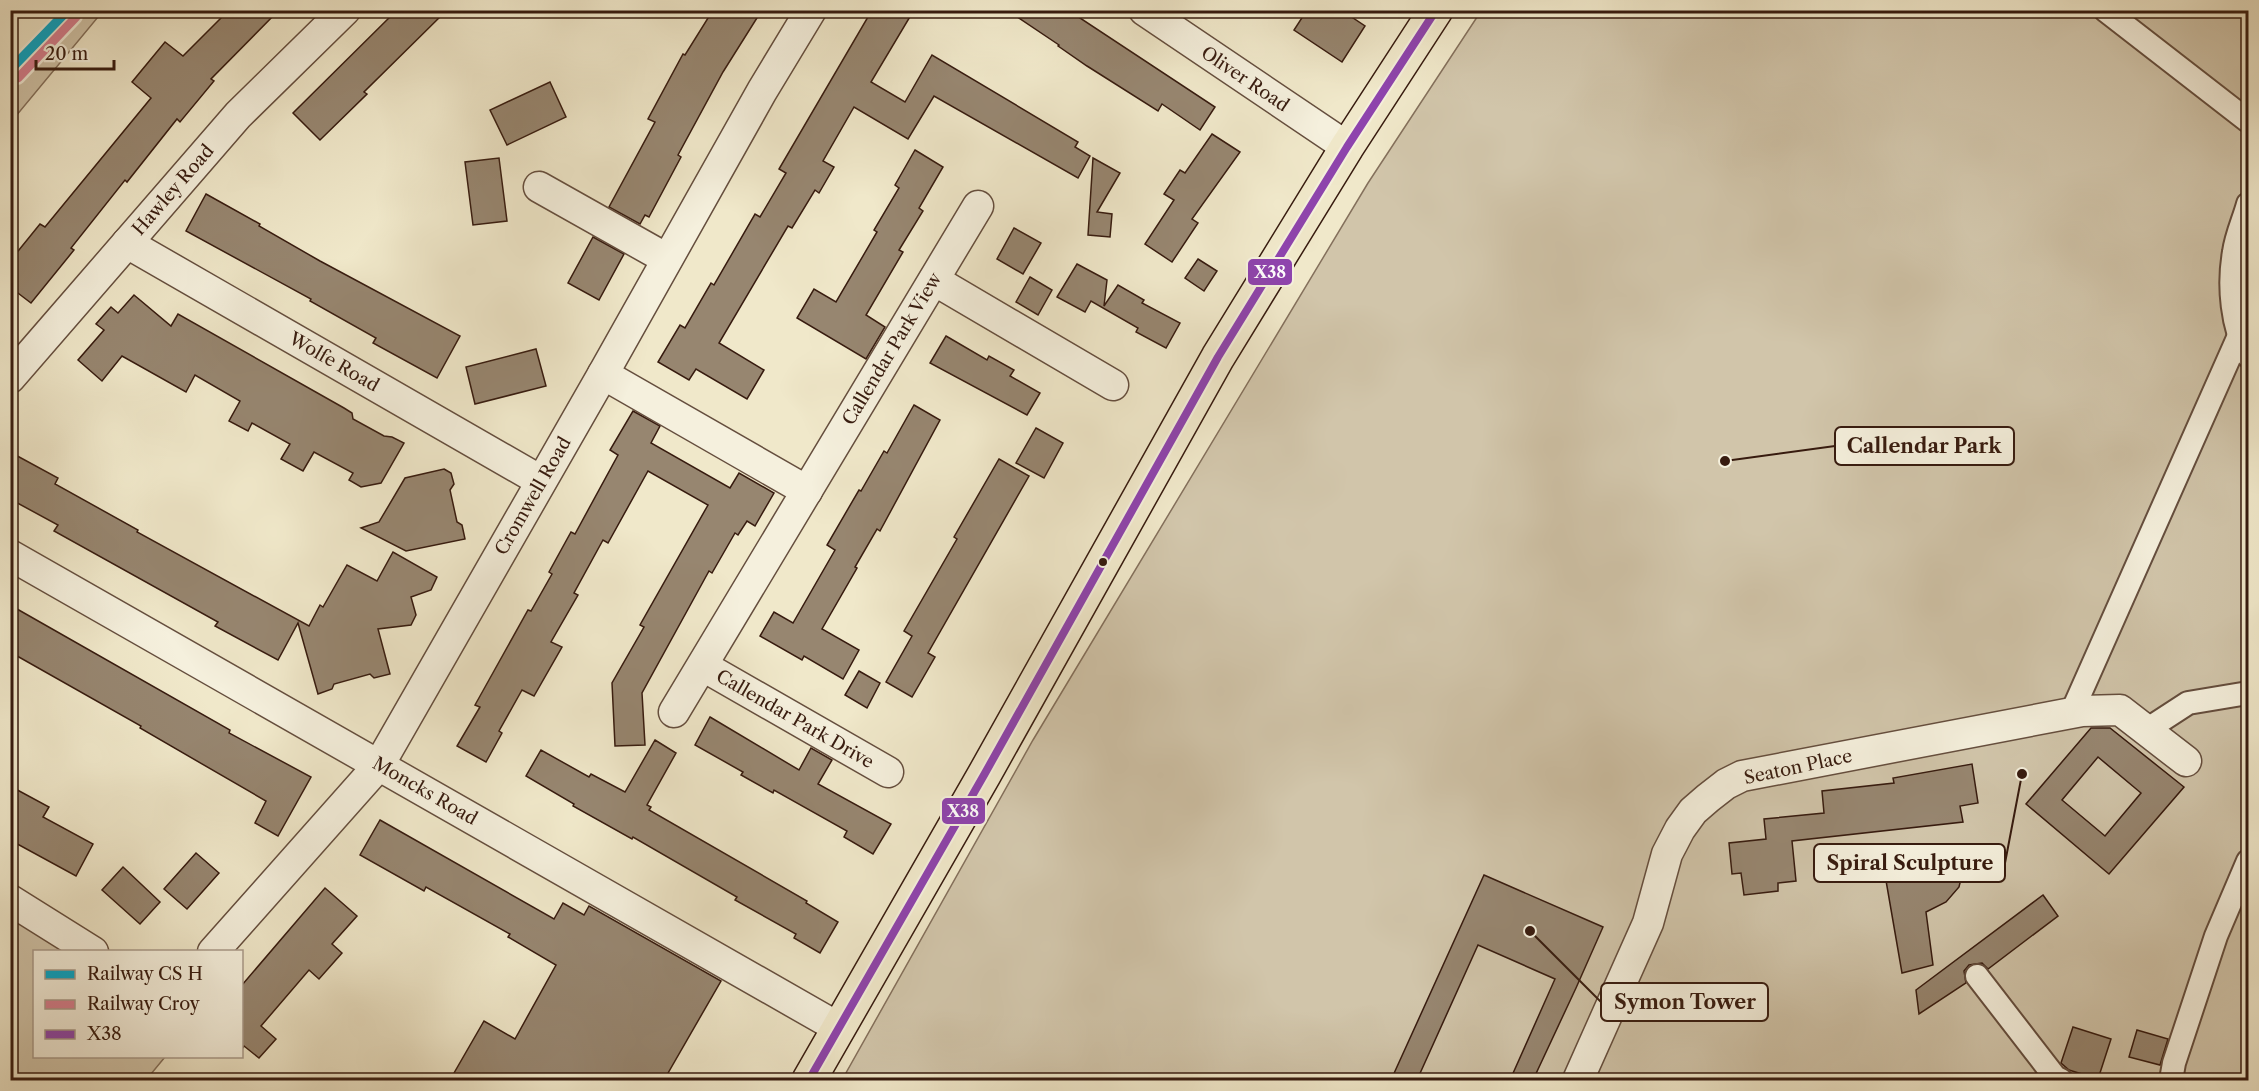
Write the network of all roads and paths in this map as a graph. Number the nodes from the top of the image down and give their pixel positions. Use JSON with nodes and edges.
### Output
{"nodes":[{"id":1,"x":345,"y":10,"type":"edge"},
{"id":2,"x":812,"y":10,"type":"edge"},
{"id":3,"x":1144,"y":10,"type":"edge"},
{"id":4,"x":1436,"y":10,"type":"edge"},
{"id":5,"x":2105,"y":10,"type":"edge"},
{"id":6,"x":2248,"y":121,"type":"edge"},
{"id":7,"x":1347,"y":147,"type":"junction"},
{"id":8,"x":539,"y":187,"type":"dead end"},
{"id":9,"x":2248,"y":204,"type":"edge"},
{"id":10,"x":978,"y":206,"type":"dead end"},
{"id":11,"x":127,"y":243,"type":"junction"},
{"id":12,"x":667,"y":260,"type":"junction"},
{"id":13,"x":934,"y":280,"type":"junction"},
{"id":14,"x":2243,"y":347,"type":"edge"},
{"id":15,"x":603,"y":374,"type":"junction"},
{"id":16,"x":10,"y":378,"type":"edge"},
{"id":17,"x":1113,"y":385,"type":"dead end"},
{"id":18,"x":541,"y":481,"type":"junction"},
{"id":19,"x":807,"y":491,"type":"junction"},
{"id":20,"x":10,"y":555,"type":"edge"},
{"id":21,"x":702,"y":666,"type":"junction"},
{"id":22,"x":2248,"y":693,"type":"edge"},
{"id":23,"x":674,"y":712,"type":"dead end"},
{"id":24,"x":2070,"y":714,"type":"junction"},
{"id":25,"x":2148,"y":729,"type":"junction"},
{"id":26,"x":2186,"y":761,"type":"dead end"},
{"id":27,"x":379,"y":765,"type":"junction"},
{"id":28,"x":888,"y":772,"type":"dead end"},
{"id":29,"x":2248,"y":861,"type":"edge"},
{"id":30,"x":10,"y":900,"type":"edge"},
{"id":31,"x":91,"y":950,"type":"edge"},
{"id":32,"x":214,"y":950,"type":"edge"},
{"id":33,"x":1977,"y":976,"type":"dead end"},
{"id":34,"x":839,"y":1028,"type":"junction"},
{"id":35,"x":809,"y":1080,"type":"edge"},
{"id":36,"x":1578,"y":1080,"type":"edge"},
{"id":37,"x":2061,"y":1080,"type":"edge"},
{"id":38,"x":2170,"y":1080,"type":"edge"}],
"edges":[{"from":1,"to":11,"type":"street","name":"Hawley Road"},
{"from":2,"to":12,"type":"street","name":"Cromwell Road"},
{"from":3,"to":7,"type":"street","name":"Oliver Road"},
{"from":4,"to":7,"type":"main road"},
{"from":5,"to":6,"type":"street"},
{"from":7,"to":34,"type":"main road"},
{"from":8,"to":12,"type":"street"},
{"from":9,"to":14,"type":"street"},
{"from":10,"to":13,"type":"street","name":"Callendar Park View"},
{"from":11,"to":16,"type":"street","name":"Hawley Road"},
{"from":11,"to":18,"type":"street","name":"Wolfe Road"},
{"from":12,"to":15,"type":"street","name":"Cromwell Road"},
{"from":13,"to":17,"type":"street"},
{"from":13,"to":19,"type":"street","name":"Callendar Park View"},
{"from":14,"to":24,"type":"street"},
{"from":15,"to":18,"type":"street","name":"Cromwell Road"},
{"from":15,"to":19,"type":"street"},
{"from":18,"to":27,"type":"street","name":"Cromwell Road"},
{"from":19,"to":21,"type":"street","name":"Callendar Park View"},
{"from":20,"to":27,"type":"street","name":"Moncks Road"},
{"from":21,"to":23,"type":"street","name":"Callendar Park View"},
{"from":21,"to":28,"type":"street","name":"Callendar Park Drive"},
{"from":22,"to":25,"type":"street"},
{"from":24,"to":25,"type":"street","name":"Seaton Place"},
{"from":24,"to":36,"type":"street","name":"Seaton Place"},
{"from":25,"to":26,"type":"street","name":"Seaton Place"},
{"from":27,"to":32,"type":"street","name":"Cromwell Road"},
{"from":27,"to":34,"type":"street","name":"Moncks Road"},
{"from":29,"to":38,"type":"street"},
{"from":30,"to":31,"type":"street"},
{"from":33,"to":37,"type":"street"},
{"from":34,"to":35,"type":"main road"}]}
